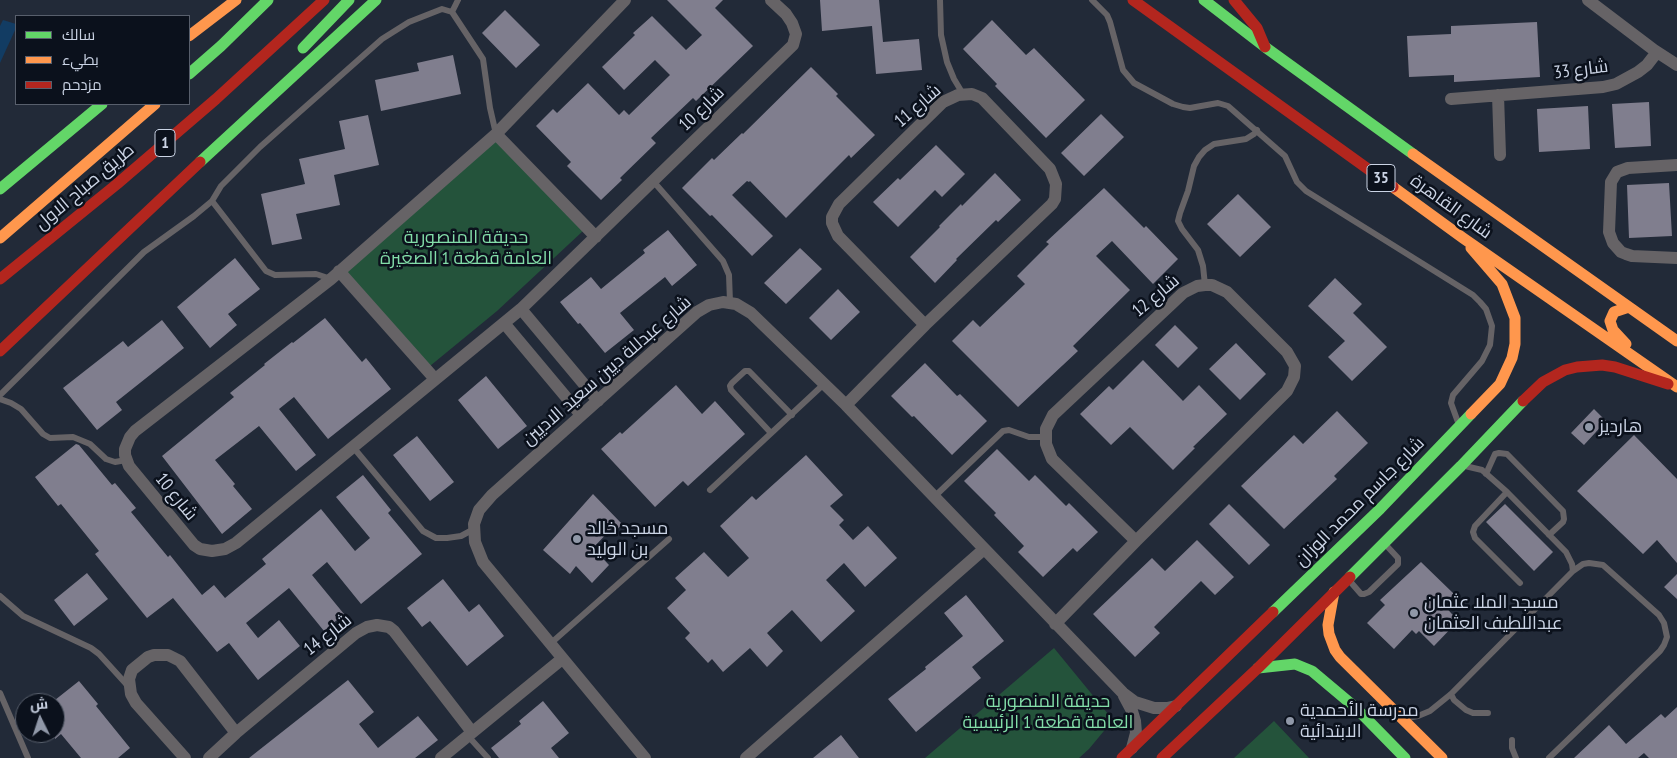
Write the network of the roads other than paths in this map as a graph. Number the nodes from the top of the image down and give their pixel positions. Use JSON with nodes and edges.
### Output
{"nodes":[{"id":1,"x":236,"y":0,"type":"edge"},
{"id":2,"x":268,"y":0,"type":"edge"},
{"id":3,"x":324,"y":0,"type":"edge"},
{"id":4,"x":349,"y":0,"type":"edge"},
{"id":5,"x":376,"y":0,"type":"edge"},
{"id":6,"x":458,"y":0,"type":"edge"},
{"id":7,"x":625,"y":0,"type":"edge"},
{"id":8,"x":771,"y":0,"type":"edge"},
{"id":9,"x":940,"y":0,"type":"edge"},
{"id":10,"x":1092,"y":0,"type":"edge"},
{"id":11,"x":1133,"y":0,"type":"edge"},
{"id":12,"x":1204,"y":0,"type":"edge"},
{"id":13,"x":1234,"y":0,"type":"edge"},
{"id":14,"x":1588,"y":0,"type":"edge"},
{"id":15,"x":452,"y":12,"type":"junction"},
{"id":16,"x":190,"y":35,"type":"edge"},
{"id":17,"x":1264,"y":47,"type":"junction"},
{"id":18,"x":1657,"y":52,"type":"junction"},
{"id":19,"x":295,"y":56,"type":"dead end"},
{"id":20,"x":1677,"y":65,"type":"edge"},
{"id":21,"x":190,"y":73,"type":"edge"},
{"id":22,"x":275,"y":78,"type":"dead end"},
{"id":23,"x":964,"y":94,"type":"junction"},
{"id":24,"x":1498,"y":95,"type":"junction"},
{"id":25,"x":1450,"y":99,"type":"dead end"},
{"id":26,"x":101,"y":105,"type":"edge"},
{"id":27,"x":154,"y":105,"type":"edge"},
{"id":28,"x":1257,"y":130,"type":"junction"},
{"id":29,"x":496,"y":134,"type":"junction"},
{"id":30,"x":1500,"y":155,"type":"dead end"},
{"id":31,"x":1677,"y":166,"type":"edge"},
{"id":32,"x":653,"y":182,"type":"junction"},
{"id":33,"x":0,"y":188,"type":"edge"},
{"id":34,"x":212,"y":201,"type":"junction"},
{"id":35,"x":147,"y":211,"type":"junction"},
{"id":36,"x":596,"y":236,"type":"junction"},
{"id":37,"x":0,"y":238,"type":"edge"},
{"id":38,"x":1463,"y":238,"type":"junction"},
{"id":39,"x":1677,"y":258,"type":"edge"},
{"id":40,"x":335,"y":275,"type":"junction"},
{"id":41,"x":0,"y":279,"type":"edge"},
{"id":42,"x":1204,"y":285,"type":"junction"},
{"id":43,"x":730,"y":302,"type":"junction"},
{"id":44,"x":1629,"y":307,"type":"junction"},
{"id":45,"x":521,"y":309,"type":"junction"},
{"id":46,"x":504,"y":323,"type":"junction"},
{"id":47,"x":925,"y":326,"type":"junction"},
{"id":48,"x":1677,"y":340,"type":"edge"},
{"id":49,"x":2,"y":350,"type":"edge"},
{"id":50,"x":1630,"y":354,"type":"junction"},
{"id":51,"x":435,"y":379,"type":"junction"},
{"id":52,"x":824,"y":384,"type":"junction"},
{"id":53,"x":1677,"y":387,"type":"edge"},
{"id":54,"x":0,"y":395,"type":"edge"},
{"id":55,"x":0,"y":399,"type":"edge"},
{"id":56,"x":598,"y":401,"type":"junction"},
{"id":57,"x":846,"y":405,"type":"junction"},
{"id":58,"x":792,"y":414,"type":"junction"},
{"id":59,"x":581,"y":415,"type":"junction"},
{"id":60,"x":1460,"y":427,"type":"junction"},
{"id":61,"x":771,"y":433,"type":"junction"},
{"id":62,"x":1045,"y":437,"type":"junction"},
{"id":63,"x":353,"y":447,"type":"junction"},
{"id":64,"x":126,"y":460,"type":"junction"},
{"id":65,"x":1423,"y":466,"type":"junction"},
{"id":66,"x":1461,"y":466,"type":"junction"},
{"id":67,"x":1486,"y":474,"type":"junction"},
{"id":68,"x":1442,"y":485,"type":"junction"},
{"id":69,"x":710,"y":490,"type":"dead end"},
{"id":70,"x":1507,"y":492,"type":"junction"},
{"id":71,"x":933,"y":498,"type":"junction"},
{"id":72,"x":474,"y":529,"type":"junction"},
{"id":73,"x":1549,"y":535,"type":"junction"},
{"id":74,"x":669,"y":539,"type":"dead end"},
{"id":75,"x":1136,"y":541,"type":"junction"},
{"id":76,"x":1384,"y":542,"type":"junction"},
{"id":77,"x":983,"y":550,"type":"junction"},
{"id":78,"x":1573,"y":571,"type":"junction"},
{"id":79,"x":1348,"y":578,"type":"junction"},
{"id":80,"x":1520,"y":583,"type":"dead end"},
{"id":81,"x":1334,"y":592,"type":"junction"},
{"id":82,"x":0,"y":596,"type":"edge"},
{"id":83,"x":1055,"y":624,"type":"junction"},
{"id":84,"x":550,"y":644,"type":"junction"},
{"id":85,"x":562,"y":659,"type":"junction"},
{"id":86,"x":1258,"y":668,"type":"junction"},
{"id":87,"x":1374,"y":688,"type":"junction"},
{"id":88,"x":130,"y":689,"type":"junction"},
{"id":89,"x":0,"y":693,"type":"edge"},
{"id":90,"x":1122,"y":693,"type":"junction"},
{"id":91,"x":1451,"y":694,"type":"junction"},
{"id":92,"x":1176,"y":706,"type":"junction"},
{"id":93,"x":1356,"y":708,"type":"junction"},
{"id":94,"x":1488,"y":713,"type":"dead end"},
{"id":95,"x":1404,"y":719,"type":"junction"},
{"id":96,"x":236,"y":732,"type":"junction"},
{"id":97,"x":470,"y":734,"type":"junction"},
{"id":98,"x":1512,"y":740,"type":"dead end"},
{"id":99,"x":1132,"y":748,"type":"junction"},
{"id":100,"x":641,"y":756,"type":"edge"},
{"id":101,"x":28,"y":758,"type":"edge"},
{"id":102,"x":185,"y":758,"type":"edge"},
{"id":103,"x":209,"y":758,"type":"edge"},
{"id":104,"x":440,"y":758,"type":"edge"},
{"id":105,"x":488,"y":758,"type":"edge"},
{"id":106,"x":746,"y":758,"type":"edge"},
{"id":107,"x":1122,"y":758,"type":"edge"},
{"id":108,"x":1162,"y":758,"type":"edge"},
{"id":109,"x":1405,"y":758,"type":"edge"},
{"id":110,"x":1442,"y":758,"type":"edge"},
{"id":111,"x":1516,"y":758,"type":"edge"},
{"id":112,"x":1549,"y":758,"type":"edge"}],
"edges":[{"from":1,"to":16,"type":"main road"},
{"from":2,"to":21,"type":"main road"},
{"from":3,"to":41,"type":"main road","name":"طريق صباح الاول","number":"1"},
{"from":4,"to":19,"type":"main road"},
{"from":5,"to":35,"type":"main road"},
{"from":6,"to":15,"type":"lane"},
{"from":7,"to":29,"type":"street"},
{"from":8,"to":32,"type":"street","name":"شارع 10"},
{"from":9,"to":23,"type":"lane"},
{"from":10,"to":28,"type":"lane"},
{"from":11,"to":38,"type":"main road","name":"شارع القاهرة","number":"35"},
{"from":12,"to":17,"type":"main road","name":"شارع القاهرة","number":"35"},
{"from":13,"to":17,"type":"main road"},
{"from":14,"to":18,"type":"street"},
{"from":15,"to":29,"type":"lane"},
{"from":15,"to":34,"type":"lane"},
{"from":17,"to":44,"type":"main road","name":"شارع القاهرة","number":"35"},
{"from":18,"to":20,"type":"street"},
{"from":18,"to":24,"type":"street","name":"شارع 33"},
{"from":22,"to":35,"type":"main road"},
{"from":23,"to":47,"type":"street","name":"شارع 11"},
{"from":23,"to":47,"type":"street","name":"شارع 11"},
{"from":24,"to":25,"type":"street","name":"شارع 33"},
{"from":24,"to":30,"type":"street"},
{"from":26,"to":33,"type":"main road"},
{"from":27,"to":37,"type":"main road","name":"طريق صباح الاول","number":"1"},
{"from":28,"to":42,"type":"lane"},
{"from":28,"to":60,"type":"lane"},
{"from":29,"to":36,"type":"street"},
{"from":29,"to":40,"type":"street"},
{"from":31,"to":39,"type":"street"},
{"from":32,"to":36,"type":"street","name":"شارع 10"},
{"from":32,"to":43,"type":"lane"},
{"from":34,"to":40,"type":"lane"},
{"from":34,"to":54,"type":"lane"},
{"from":35,"to":49,"type":"main road"},
{"from":36,"to":45,"type":"street","name":"شارع 10"},
{"from":38,"to":50,"type":"main road","name":"شارع القاهرة","number":"35"},
{"from":38,"to":60,"type":"main road","name":"شارع جاسم محمد الوزان"},
{"from":40,"to":51,"type":"street"},
{"from":40,"to":64,"type":"street"},
{"from":42,"to":62,"type":"street","name":"شارع 12"},
{"from":42,"to":75,"type":"street","name":"شارع 12"},
{"from":43,"to":52,"type":"street"},
{"from":43,"to":56,"type":"street","name":"شارع عبدللة ديين سعيد الاديين"},
{"from":44,"to":48,"type":"main road","name":"شارع القاهرة"},
{"from":44,"to":50,"type":"main road"},
{"from":45,"to":46,"type":"street","name":"شارع 10"},
{"from":45,"to":56,"type":"street"},
{"from":46,"to":51,"type":"street","name":"شارع 10"},
{"from":46,"to":59,"type":"street"},
{"from":47,"to":57,"type":"street","name":"شارع 11"},
{"from":50,"to":53,"type":"main road","name":"شارع القاهرة"},
{"from":51,"to":63,"type":"street","name":"شارع 10"},
{"from":52,"to":57,"type":"street"},
{"from":52,"to":58,"type":"lane"},
{"from":53,"to":66,"type":"main road"},
{"from":55,"to":64,"type":"lane"},
{"from":56,"to":59,"type":"street","name":"شارع عبدللة ديين سعيد الاديين"},
{"from":57,"to":71,"type":"street"},
{"from":58,"to":61,"type":"lane"},
{"from":58,"to":61,"type":"lane"},
{"from":59,"to":72,"type":"street","name":"شارع عبدللة ديين سعيد الاديين"},
{"from":60,"to":65,"type":"main road","name":"شارع جاسم محمد الوزان"},
{"from":61,"to":69,"type":"lane"},
{"from":62,"to":71,"type":"lane"},
{"from":62,"to":75,"type":"street"},
{"from":63,"to":64,"type":"street","name":"شارع 10"},
{"from":63,"to":72,"type":"lane"},
{"from":65,"to":68,"type":"main road"},
{"from":65,"to":92,"type":"main road","name":"شارع جاسم محمد الوزان"},
{"from":66,"to":67,"type":"lane"},
{"from":66,"to":68,"type":"main road"},
{"from":67,"to":70,"type":"lane"},
{"from":67,"to":73,"type":"lane"},
{"from":68,"to":76,"type":"main road"},
{"from":70,"to":73,"type":"lane"},
{"from":70,"to":80,"type":"lane"},
{"from":71,"to":77,"type":"street"},
{"from":72,"to":84,"type":"street"},
{"from":73,"to":78,"type":"lane"},
{"from":74,"to":84,"type":"lane"},
{"from":75,"to":83,"type":"street","name":"شارع 12"},
{"from":76,"to":79,"type":"main road"},
{"from":76,"to":79,"type":"lane"},
{"from":77,"to":83,"type":"street"},
{"from":77,"to":106,"type":"street"},
{"from":78,"to":91,"type":"lane"},
{"from":78,"to":112,"type":"lane"},
{"from":79,"to":81,"type":"main road"},
{"from":81,"to":86,"type":"main road"},
{"from":81,"to":87,"type":"main road"},
{"from":82,"to":88,"type":"lane"},
{"from":83,"to":90,"type":"street"},
{"from":84,"to":85,"type":"street"},
{"from":85,"to":97,"type":"street"},
{"from":85,"to":100,"type":"street"},
{"from":86,"to":93,"type":"main road"},
{"from":86,"to":108,"type":"main road"},
{"from":87,"to":93,"type":"main road"},
{"from":87,"to":95,"type":"main road"},
{"from":88,"to":96,"type":"street"},
{"from":88,"to":102,"type":"street"},
{"from":89,"to":101,"type":"lane"},
{"from":90,"to":92,"type":"street"},
{"from":90,"to":99,"type":"street"},
{"from":91,"to":94,"type":"lane"},
{"from":91,"to":95,"type":"lane"},
{"from":92,"to":99,"type":"main road","name":"شارع جاسم محمد الوزان"},
{"from":93,"to":109,"type":"main road"},
{"from":95,"to":110,"type":"main road"},
{"from":96,"to":97,"type":"street","name":"شارع 14"},
{"from":96,"to":103,"type":"street","name":"شارع 14"},
{"from":97,"to":104,"type":"street"},
{"from":97,"to":105,"type":"lane"},
{"from":98,"to":111,"type":"lane"},
{"from":99,"to":107,"type":"main road","name":"شارع جاسم محمد الوزان"}]}
